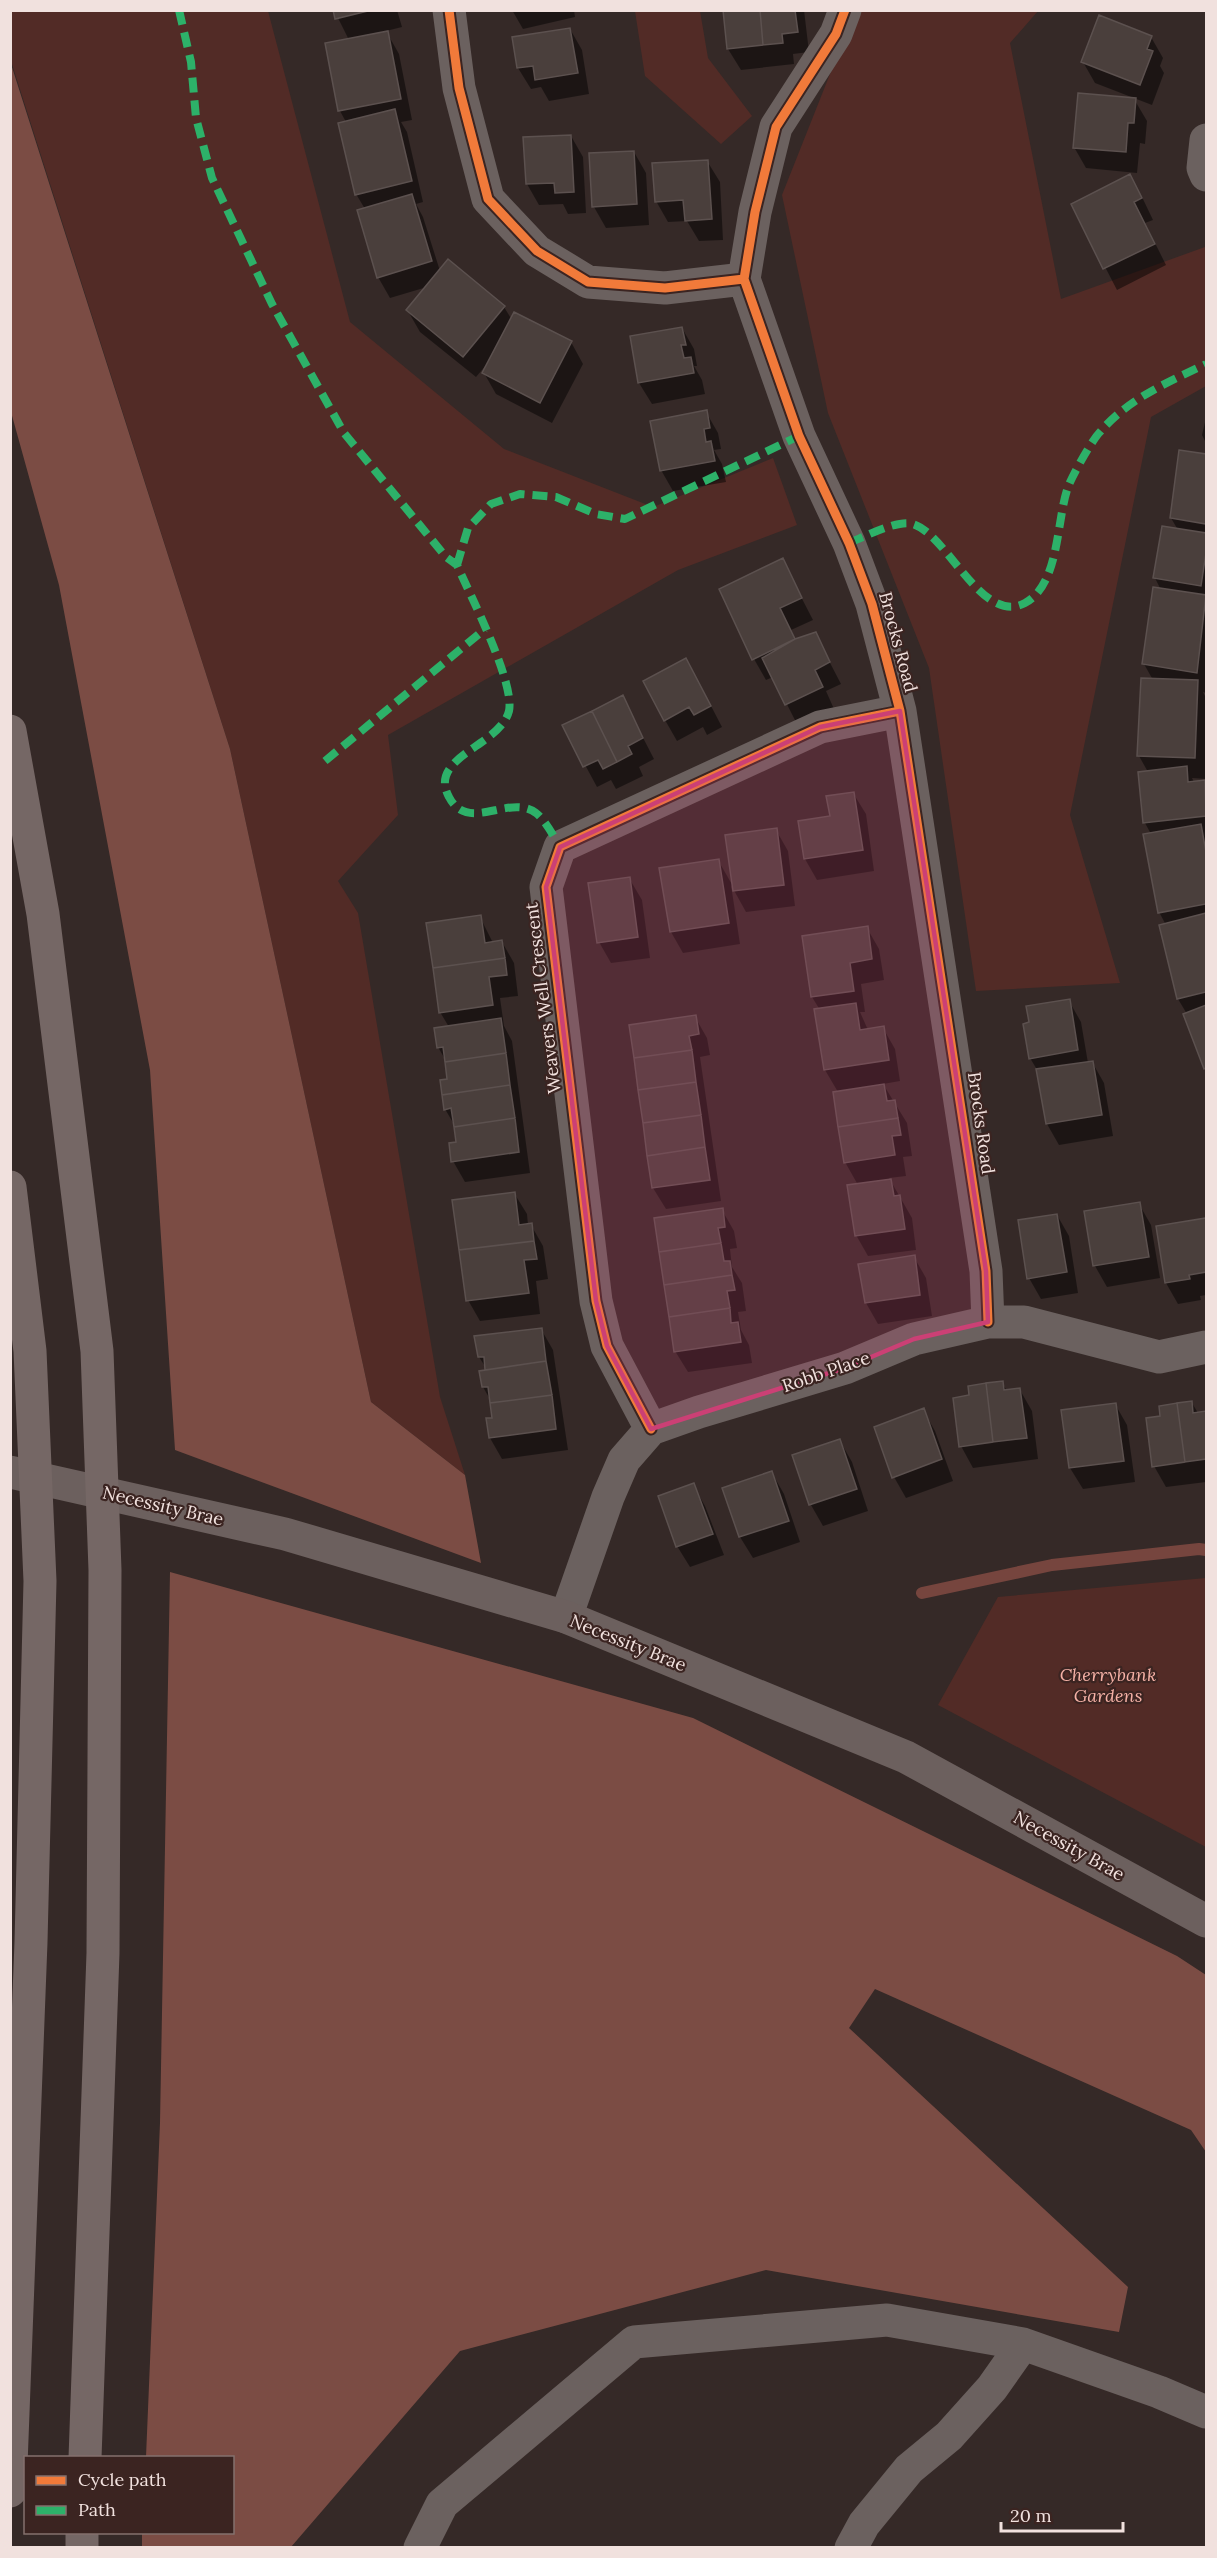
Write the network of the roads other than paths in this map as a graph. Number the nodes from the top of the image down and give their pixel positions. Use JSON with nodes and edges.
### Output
{"nodes":[{"id":1,"x":449,"y":10,"type":"edge"},
{"id":2,"x":845,"y":10,"type":"edge"},
{"id":3,"x":1206,"y":140,"type":"edge"},
{"id":4,"x":1206,"y":176,"type":"edge"},
{"id":5,"x":744,"y":279,"type":"junction"},
{"id":6,"x":900,"y":711,"type":"junction"},
{"id":7,"x":10,"y":731,"type":"edge"},
{"id":8,"x":10,"y":1187,"type":"edge"},
{"id":9,"x":988,"y":1322,"type":"junction"},
{"id":10,"x":1206,"y":1347,"type":"edge"},
{"id":11,"x":651,"y":1429,"type":"junction"},
{"id":12,"x":10,"y":1472,"type":"edge"},
{"id":13,"x":566,"y":1617,"type":"junction"},
{"id":14,"x":1206,"y":1921,"type":"edge"},
{"id":15,"x":1023,"y":2344,"type":"junction"},
{"id":16,"x":1206,"y":2412,"type":"edge"},
{"id":17,"x":85,"y":2456,"type":"edge"},
{"id":18,"x":10,"y":2491,"type":"edge"},
{"id":19,"x":420,"y":2547,"type":"edge"},
{"id":20,"x":851,"y":2547,"type":"edge"}],
"edges":[{"from":1,"to":5,"type":"street"},
{"from":2,"to":5,"type":"street","name":"Brocks Road"},
{"from":3,"to":4,"type":"street"},
{"from":5,"to":6,"type":"street","name":"Brocks Road"},
{"from":6,"to":9,"type":"street","name":"Brocks Road"},
{"from":6,"to":11,"type":"street","name":"Weavers Well Crescent"},
{"from":7,"to":17,"type":"highway"},
{"from":8,"to":18,"type":"highway"},
{"from":9,"to":10,"type":"street","name":"Robb Place"},
{"from":9,"to":11,"type":"street","name":"Robb Place"},
{"from":11,"to":13,"type":"street","name":"Robb Place"},
{"from":12,"to":13,"type":"main road","name":"Necessity Brae"},
{"from":13,"to":14,"type":"main road","name":"Necessity Brae"},
{"from":15,"to":16,"type":"street"},
{"from":15,"to":19,"type":"street"},
{"from":15,"to":20,"type":"street"}]}
